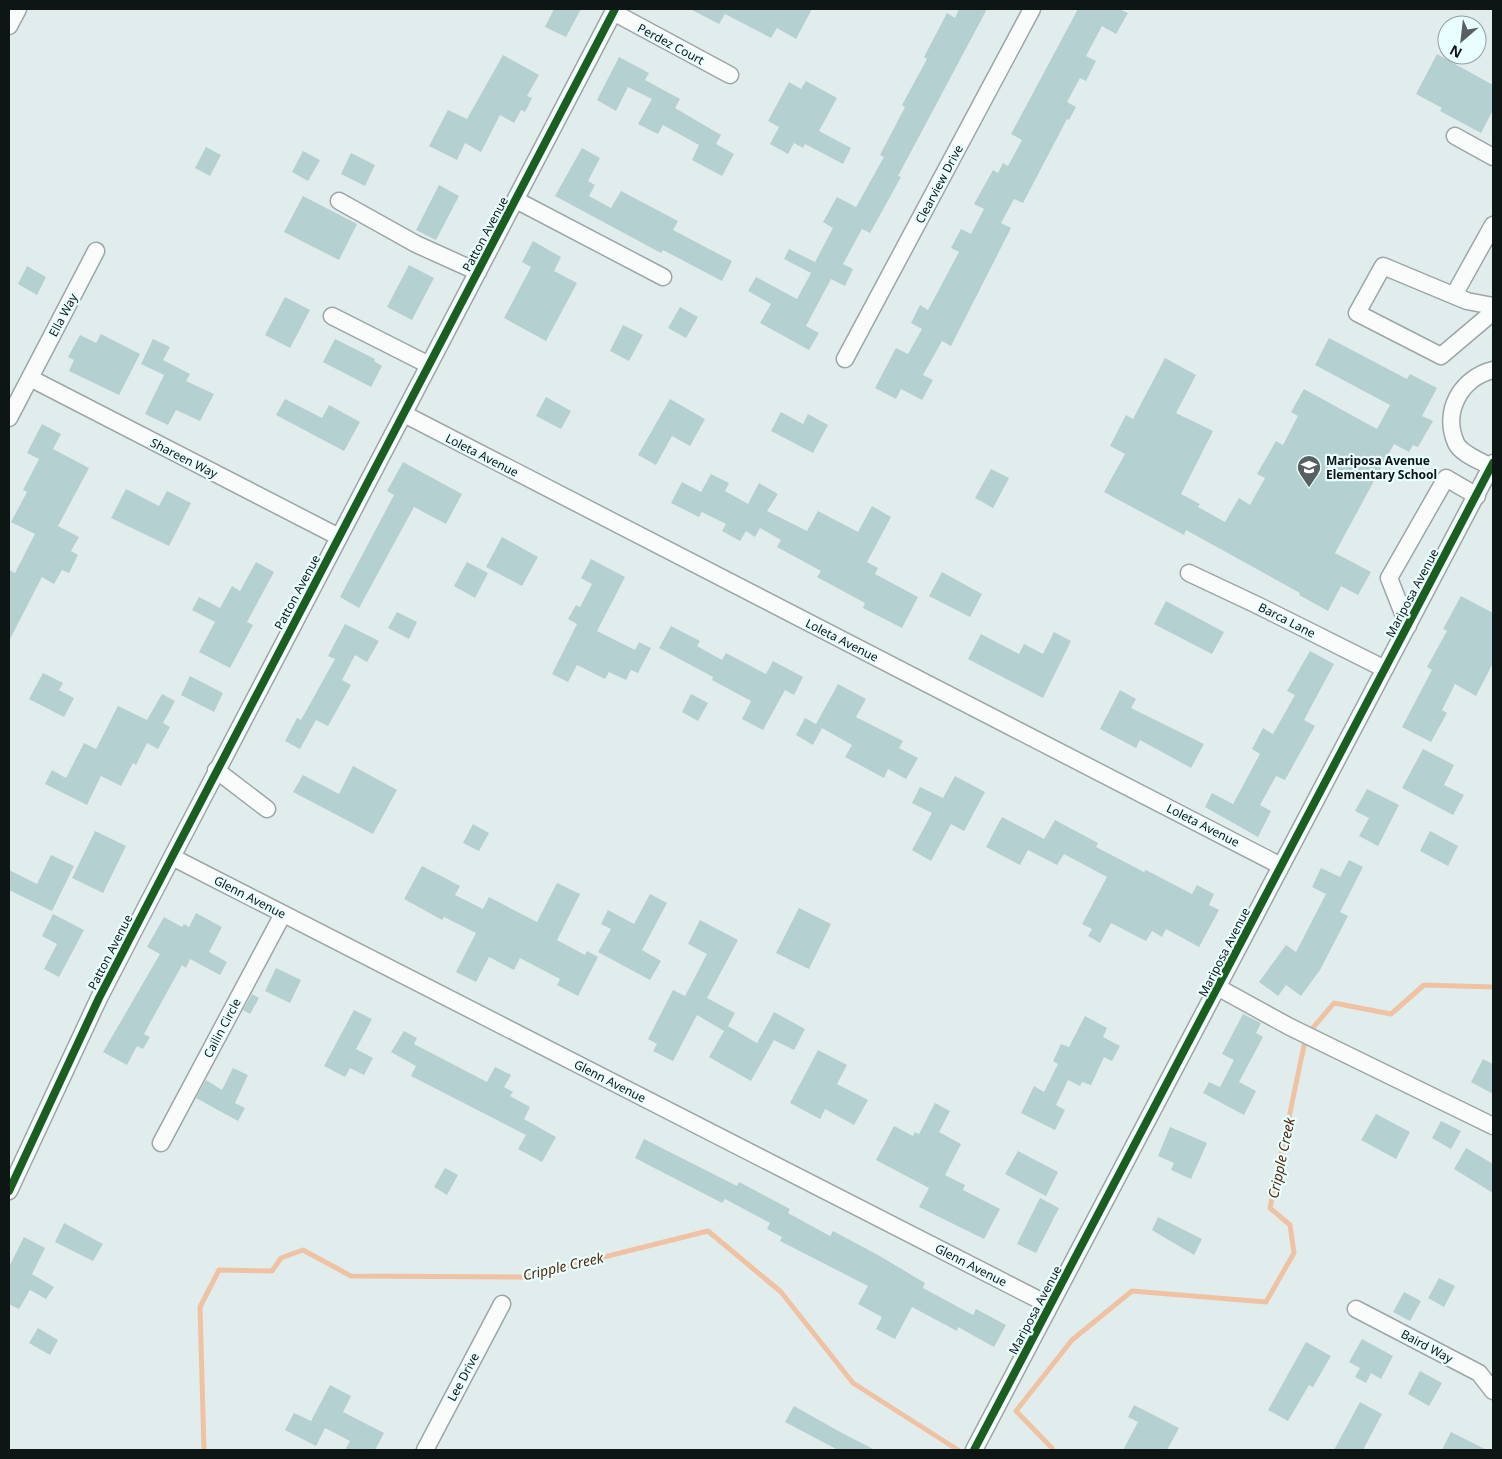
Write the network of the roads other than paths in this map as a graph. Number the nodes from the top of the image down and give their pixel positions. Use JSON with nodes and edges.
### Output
{"nodes":[{"id":1,"x":18,"y":9,"type":"edge"},
{"id":2,"x":1032,"y":9,"type":"edge"},
{"id":3,"x":614,"y":10,"type":"edge"},
{"id":4,"x":9,"y":26,"type":"edge"},
{"id":5,"x":730,"y":75,"type":"dead end"},
{"id":6,"x":1455,"y":136,"type":"dead end"},
{"id":7,"x":1493,"y":157,"type":"edge"},
{"id":8,"x":516,"y":200,"type":"junction"},
{"id":9,"x":339,"y":201,"type":"dead end"},
{"id":10,"x":1493,"y":225,"type":"edge"},
{"id":11,"x":96,"y":251,"type":"dead end"},
{"id":12,"x":478,"y":272,"type":"junction"},
{"id":13,"x":663,"y":277,"type":"dead end"},
{"id":14,"x":1454,"y":295,"type":"junction"},
{"id":15,"x":1493,"y":306,"type":"edge"},
{"id":16,"x":1493,"y":312,"type":"edge"},
{"id":17,"x":332,"y":316,"type":"dead end"},
{"id":18,"x":845,"y":359,"type":"dead end"},
{"id":19,"x":429,"y":365,"type":"junction"},
{"id":20,"x":1493,"y":370,"type":"edge"},
{"id":21,"x":30,"y":378,"type":"junction"},
{"id":22,"x":404,"y":414,"type":"junction"},
{"id":23,"x":9,"y":418,"type":"edge"},
{"id":24,"x":1492,"y":465,"type":"edge"},
{"id":25,"x":1477,"y":496,"type":"junction"},
{"id":26,"x":339,"y":537,"type":"junction"},
{"id":27,"x":1189,"y":573,"type":"dead end"},
{"id":28,"x":1408,"y":626,"type":"junction"},
{"id":29,"x":1385,"y":669,"type":"junction"},
{"id":30,"x":216,"y":770,"type":"junction"},
{"id":31,"x":267,"y":809,"type":"dead end"},
{"id":32,"x":172,"y":857,"type":"junction"},
{"id":33,"x":1281,"y":866,"type":"junction"},
{"id":34,"x":283,"y":914,"type":"junction"},
{"id":35,"x":1218,"y":988,"type":"junction"},
{"id":36,"x":1493,"y":1126,"type":"edge"},
{"id":37,"x":162,"y":1143,"type":"dead end"},
{"id":38,"x":9,"y":1191,"type":"edge"},
{"id":39,"x":502,"y":1304,"type":"dead end"},
{"id":40,"x":1049,"y":1305,"type":"junction"},
{"id":41,"x":1356,"y":1308,"type":"dead end"},
{"id":42,"x":1493,"y":1391,"type":"edge"},
{"id":43,"x":978,"y":1443,"type":"edge"},
{"id":44,"x":425,"y":1450,"type":"edge"}],
"edges":[{"from":1,"to":4,"type":"street"},
{"from":2,"to":18,"type":"street","name":"Clearview Drive"},
{"from":3,"to":5,"type":"street","name":"Perdez Court"},
{"from":3,"to":8,"type":"street","name":"Patton Avenue"},
{"from":6,"to":7,"type":"street"},
{"from":8,"to":12,"type":"street","name":"Patton Avenue"},
{"from":8,"to":13,"type":"street"},
{"from":9,"to":12,"type":"street"},
{"from":10,"to":14,"type":"street"},
{"from":11,"to":21,"type":"street","name":"Ella Way"},
{"from":12,"to":19,"type":"street","name":"Patton Avenue"},
{"from":14,"to":15,"type":"street"},
{"from":14,"to":16,"type":"street"},
{"from":17,"to":19,"type":"street"},
{"from":19,"to":22,"type":"street","name":"Patton Avenue"},
{"from":20,"to":24,"type":"street"},
{"from":21,"to":23,"type":"street","name":"Ella Way"},
{"from":21,"to":26,"type":"street","name":"Shareen Way"},
{"from":22,"to":26,"type":"street","name":"Patton Avenue"},
{"from":22,"to":33,"type":"street","name":"Loleta Avenue"},
{"from":24,"to":25,"type":"street","name":"Mariposa Avenue"},
{"from":25,"to":28,"type":"street","name":"Mariposa Avenue"},
{"from":25,"to":28,"type":"street"},
{"from":26,"to":30,"type":"street","name":"Patton Avenue"},
{"from":27,"to":29,"type":"street","name":"Barca Lane"},
{"from":28,"to":29,"type":"street","name":"Mariposa Avenue"},
{"from":29,"to":33,"type":"street","name":"Mariposa Avenue"},
{"from":30,"to":31,"type":"street"},
{"from":30,"to":32,"type":"street","name":"Patton Avenue"},
{"from":32,"to":34,"type":"street","name":"Glenn Avenue"},
{"from":32,"to":38,"type":"street","name":"Patton Avenue"},
{"from":33,"to":35,"type":"street","name":"Mariposa Avenue"},
{"from":34,"to":37,"type":"street","name":"Cailin Circle"},
{"from":34,"to":40,"type":"street","name":"Glenn Avenue"},
{"from":35,"to":36,"type":"street","name":"Mariposa Avenue"},
{"from":35,"to":40,"type":"street","name":"Mariposa Avenue"},
{"from":39,"to":44,"type":"street","name":"Lee Drive"},
{"from":40,"to":43,"type":"street","name":"Mariposa Avenue"},
{"from":41,"to":42,"type":"street","name":"Baird Way"}]}
